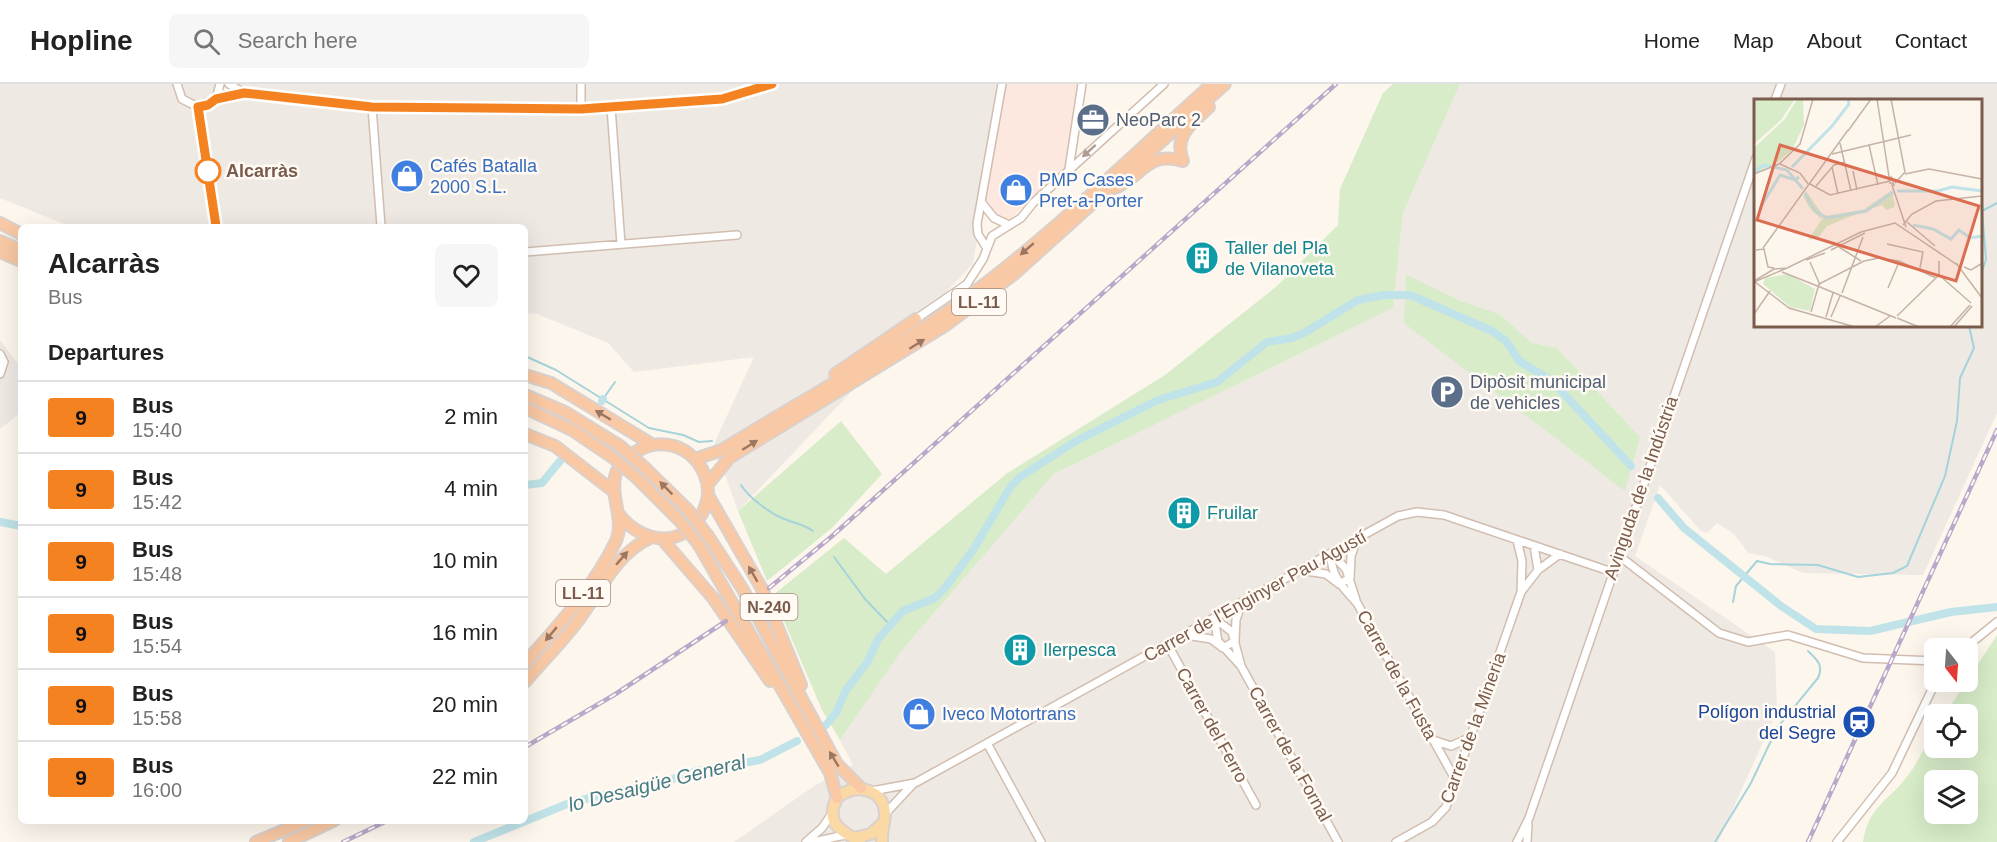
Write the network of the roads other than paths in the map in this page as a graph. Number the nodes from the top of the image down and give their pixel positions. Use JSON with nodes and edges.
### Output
{"nodes":[{"id":1,"x":168,"y":84,"type":"edge"},
{"id":2,"x":220,"y":84,"type":"edge"},
{"id":3,"x":229,"y":84,"type":"edge"},
{"id":4,"x":581,"y":84,"type":"edge"},
{"id":5,"x":772,"y":84,"type":"edge"},
{"id":6,"x":1002,"y":84,"type":"edge"},
{"id":7,"x":1082,"y":84,"type":"edge"},
{"id":8,"x":1164,"y":84,"type":"edge"},
{"id":9,"x":1781,"y":84,"type":"edge"},
{"id":10,"x":1218,"y":86,"type":"edge"},
{"id":11,"x":177,"y":87,"type":"edge"},
{"id":12,"x":244,"y":93,"type":"junction"},
{"id":13,"x":216,"y":99,"type":"junction"},
{"id":14,"x":1775,"y":99,"type":"edge"},
{"id":15,"x":198,"y":107,"type":"junction"},
{"id":16,"x":372,"y":107,"type":"junction"},
{"id":17,"x":611,"y":107,"type":"junction"},
{"id":18,"x":581,"y":109,"type":"junction"},
{"id":19,"x":1754,"y":161,"type":"edge"},
{"id":20,"x":1070,"y":169,"type":"junction"},
{"id":21,"x":1104,"y":193,"type":"junction"},
{"id":22,"x":982,"y":203,"type":"junction"},
{"id":23,"x":0,"y":223,"type":"edge"},
{"id":24,"x":216,"y":224,"type":"edge"},
{"id":25,"x":381,"y":224,"type":"edge"},
{"id":26,"x":1009,"y":225,"type":"junction"},
{"id":27,"x":18,"y":232,"type":"edge"},
{"id":28,"x":736,"y":235,"type":"dead end"},
{"id":29,"x":0,"y":241,"type":"edge"},
{"id":30,"x":621,"y":244,"type":"junction"},
{"id":31,"x":986,"y":246,"type":"junction"},
{"id":32,"x":18,"y":249,"type":"edge"},
{"id":33,"x":0,"y":252,"type":"edge"},
{"id":34,"x":528,"y":252,"type":"edge"},
{"id":35,"x":18,"y":260,"type":"edge"},
{"id":36,"x":916,"y":319,"type":"joint"},
{"id":37,"x":0,"y":354,"type":"edge"},
{"id":38,"x":0,"y":374,"type":"edge"},
{"id":39,"x":528,"y":376,"type":"edge"},
{"id":40,"x":528,"y":396,"type":"edge"},
{"id":41,"x":528,"y":409,"type":"edge"},
{"id":42,"x":776,"y":416,"type":"junction"},
{"id":43,"x":528,"y":435,"type":"edge"},
{"id":44,"x":653,"y":445,"type":"junction"},
{"id":45,"x":695,"y":459,"type":"junction"},
{"id":46,"x":708,"y":490,"type":"junction"},
{"id":47,"x":613,"y":491,"type":"junction"},
{"id":48,"x":618,"y":513,"type":"junction"},
{"id":49,"x":656,"y":538,"type":"junction"},
{"id":50,"x":1357,"y":539,"type":"junction"},
{"id":51,"x":1517,"y":540,"type":"junction"},
{"id":52,"x":1534,"y":546,"type":"junction"},
{"id":53,"x":1330,"y":553,"type":"junction"},
{"id":54,"x":1560,"y":554,"type":"junction"},
{"id":55,"x":1618,"y":555,"type":"junction"},
{"id":56,"x":1522,"y":561,"type":"junction"},
{"id":57,"x":1299,"y":570,"type":"junction"},
{"id":58,"x":1538,"y":570,"type":"junction"},
{"id":59,"x":1612,"y":572,"type":"junction"},
{"id":60,"x":1350,"y":578,"type":"junction"},
{"id":61,"x":1339,"y":584,"type":"junction"},
{"id":62,"x":1521,"y":592,"type":"junction"},
{"id":63,"x":1242,"y":602,"type":"junction"},
{"id":64,"x":1356,"y":603,"type":"junction"},
{"id":65,"x":1214,"y":618,"type":"junction"},
{"id":66,"x":1997,"y":622,"type":"edge"},
{"id":67,"x":1185,"y":634,"type":"junction"},
{"id":68,"x":1977,"y":638,"type":"edge"},
{"id":69,"x":1235,"y":641,"type":"junction"},
{"id":70,"x":1168,"y":645,"type":"junction"},
{"id":71,"x":1223,"y":648,"type":"junction"},
{"id":72,"x":528,"y":659,"type":"edge"},
{"id":73,"x":1924,"y":661,"type":"edge"},
{"id":74,"x":1242,"y":666,"type":"junction"},
{"id":75,"x":528,"y":679,"type":"edge"},
{"id":76,"x":1931,"y":692,"type":"edge"},
{"id":77,"x":810,"y":728,"type":"junction"},
{"id":78,"x":1469,"y":738,"type":"junction"},
{"id":79,"x":1433,"y":740,"type":"junction"},
{"id":80,"x":987,"y":743,"type":"junction"},
{"id":81,"x":1455,"y":779,"type":"junction"},
{"id":82,"x":915,"y":783,"type":"junction"},
{"id":83,"x":865,"y":789,"type":"junction"},
{"id":84,"x":837,"y":798,"type":"junction"},
{"id":85,"x":1256,"y":805,"type":"dead end"},
{"id":86,"x":833,"y":812,"type":"junction"},
{"id":87,"x":1529,"y":818,"type":"junction"},
{"id":88,"x":883,"y":819,"type":"junction"},
{"id":89,"x":299,"y":824,"type":"edge"},
{"id":90,"x":327,"y":824,"type":"edge"},
{"id":91,"x":853,"y":839,"type":"edge"},
{"id":92,"x":256,"y":842,"type":"edge"},
{"id":93,"x":289,"y":842,"type":"edge"},
{"id":94,"x":806,"y":842,"type":"edge"},
{"id":95,"x":813,"y":842,"type":"edge"},
{"id":96,"x":882,"y":842,"type":"edge"},
{"id":97,"x":1041,"y":842,"type":"edge"},
{"id":98,"x":1338,"y":842,"type":"edge"},
{"id":99,"x":1396,"y":842,"type":"edge"},
{"id":100,"x":1517,"y":842,"type":"edge"},
{"id":101,"x":1527,"y":842,"type":"edge"},
{"id":102,"x":1837,"y":842,"type":"edge"}],
"edges":[{"from":1,"to":11,"type":"street"},
{"from":2,"to":13,"type":"street"},
{"from":3,"to":12,"type":"street"},
{"from":4,"to":18,"type":"street"},
{"from":5,"to":17,"type":"street"},
{"from":6,"to":22,"type":"street"},
{"from":7,"to":20,"type":"street"},
{"from":8,"to":20,"type":"street","one_way":true},
{"from":9,"to":14,"type":"street"},
{"from":10,"to":21,"type":"highway","number":"LL-11"},
{"from":10,"to":21,"type":"highway"},
{"from":10,"to":42,"type":"highway","number":"LL-11","one_way":true},
{"from":11,"to":15,"type":"street"},
{"from":12,"to":13,"type":"street"},
{"from":12,"to":16,"type":"street"},
{"from":13,"to":15,"type":"street"},
{"from":15,"to":24,"type":"street"},
{"from":16,"to":18,"type":"street"},
{"from":16,"to":25,"type":"street"},
{"from":17,"to":18,"type":"street"},
{"from":17,"to":30,"type":"street"},
{"from":19,"to":55,"type":"street","name":"Avinguda de la Indústria"},
{"from":20,"to":26,"type":"street"},
{"from":46,"to":21,"type":"highway","number":"LL-11","one_way":true},
{"from":22,"to":26,"type":"street"},
{"from":22,"to":31,"type":"street"},
{"from":23,"to":27,"type":"highway"},
{"from":26,"to":31,"type":"street"},
{"from":28,"to":30,"type":"street"},
{"from":29,"to":32,"type":"highway"},
{"from":30,"to":34,"type":"street"},
{"from":31,"to":36,"type":"street"},
{"from":33,"to":35,"type":"highway"},
{"from":36,"to":42,"type":"highway"},
{"from":37,"to":38,"type":"street"},
{"from":44,"to":39,"type":"highway","one_way":true},
{"from":77,"to":40,"type":"highway","number":"N-240","one_way":true,"bridge":true},
{"from":41,"to":77,"type":"highway","number":"N-240","bridge":true},
{"from":42,"to":45,"type":"highway","number":"LL-11"},
{"from":43,"to":47,"type":"highway"},
{"from":44,"to":45,"type":"highway"},
{"from":44,"to":47,"type":"highway"},
{"from":45,"to":46,"type":"highway"},
{"from":46,"to":49,"type":"highway","number":"LL-11"},
{"from":77,"to":46,"type":"highway","number":"N-240","one_way":true},
{"from":47,"to":48,"type":"highway","number":"LL-11"},
{"from":48,"to":49,"type":"highway"},
{"from":48,"to":72,"type":"highway","number":"LL-11","one_way":true},
{"from":75,"to":49,"type":"highway","number":"LL-11","one_way":true},
{"from":49,"to":77,"type":"highway","number":"N-240"},
{"from":50,"to":51,"type":"street","name":"Carrer de l'Enginyer Pau Agustí"},
{"from":50,"to":53,"type":"street","name":"Carrer de l'Enginyer Pau Agustí"},
{"from":50,"to":60,"type":"street","name":"Carrer de la Fusta"},
{"from":51,"to":52,"type":"street","name":"Carrer de l'Enginyer Pau Agustí"},
{"from":51,"to":56,"type":"street","name":"Carrer de la Mineria"},
{"from":52,"to":54,"type":"street","name":"Carrer de l'Enginyer Pau Agustí"},
{"from":52,"to":56,"type":"street"},
{"from":52,"to":58,"type":"street"},
{"from":53,"to":57,"type":"street","name":"Carrer de l'Enginyer Pau Agustí"},
{"from":53,"to":60,"type":"street","name":"Carrer de la Fusta"},
{"from":53,"to":61,"type":"street","name":"Carrer de la Fusta"},
{"from":54,"to":58,"type":"street","name":"Carrer de la Mineria"},
{"from":54,"to":59,"type":"street","name":"Carrer de l'Enginyer Pau Agustí"},
{"from":55,"to":59,"type":"street","name":"Avinguda de la Indústria"},
{"from":55,"to":73,"type":"street"},
{"from":56,"to":62,"type":"street","name":"Carrer de la Mineria"},
{"from":57,"to":61,"type":"street","name":"Carrer de la Fusta"},
{"from":57,"to":63,"type":"street","name":"Carrer de l'Enginyer Pau Agustí"},
{"from":58,"to":62,"type":"street","name":"Carrer de la Mineria"},
{"from":59,"to":87,"type":"street","name":"Avinguda de la Indústria"},
{"from":60,"to":61,"type":"street"},
{"from":60,"to":64,"type":"street","name":"Carrer de la Fusta"},
{"from":61,"to":64,"type":"street","name":"Carrer de la Fusta"},
{"from":62,"to":78,"type":"street","name":"Carrer de la Mineria"},
{"from":63,"to":65,"type":"street","name":"Carrer de l'Enginyer Pau Agustí"},
{"from":63,"to":69,"type":"street","name":"Carrer de la Fornal"},
{"from":64,"to":79,"type":"street","name":"Carrer de la Fusta"},
{"from":65,"to":67,"type":"street","name":"Carrer de l'Enginyer Pau Agustí"},
{"from":65,"to":69,"type":"street","name":"Carrer de la Fornal"},
{"from":65,"to":71,"type":"street","name":"Carrer de la Fornal"},
{"from":66,"to":68,"type":"street"},
{"from":67,"to":70,"type":"street","name":"Carrer de l'Enginyer Pau Agustí"},
{"from":67,"to":71,"type":"street","name":"Carrer de la Fornal"},
{"from":69,"to":71,"type":"street"},
{"from":69,"to":74,"type":"street","name":"Carrer de la Fornal"},
{"from":70,"to":80,"type":"street","name":"Carrer de l'Enginyer Pau Agustí"},
{"from":70,"to":85,"type":"street","name":"Carrer del Ferro"},
{"from":71,"to":74,"type":"street","name":"Carrer de la Fornal"},
{"from":74,"to":98,"type":"street","name":"Carrer de la Fornal"},
{"from":76,"to":102,"type":"street"},
{"from":83,"to":77,"type":"highway","number":"N-240","one_way":true},
{"from":77,"to":84,"type":"highway","number":"N-240"},
{"from":78,"to":79,"type":"street"},
{"from":78,"to":81,"type":"street","name":"Carrer de la Mineria"},
{"from":79,"to":81,"type":"street","name":"Carrer de la Fusta"},
{"from":80,"to":82,"type":"street","name":"Carrer de l'Enginyer Pau Agustí"},
{"from":80,"to":97,"type":"street"},
{"from":81,"to":99,"type":"street","name":"Carrer de la Mineria"},
{"from":82,"to":83,"type":"street","name":"Carrer de l'Enginyer Pau Agustí"},
{"from":82,"to":88,"type":"street","name":"Carrer de l'Enginyer Pau Agustí"},
{"from":83,"to":84,"type":"main road"},
{"from":83,"to":88,"type":"main road"},
{"from":84,"to":86,"type":"main road"},
{"from":86,"to":91,"type":"main road"},
{"from":86,"to":94,"type":"street"},
{"from":87,"to":100,"type":"street","name":"Avinguda de la Indústria"},
{"from":87,"to":101,"type":"street","name":"Avinguda de la Indústria"},
{"from":88,"to":91,"type":"main road"},
{"from":88,"to":96,"type":"main road"},
{"from":89,"to":92,"type":"highway"},
{"from":90,"to":93,"type":"highway"},
{"from":91,"to":95,"type":"street"}]}
